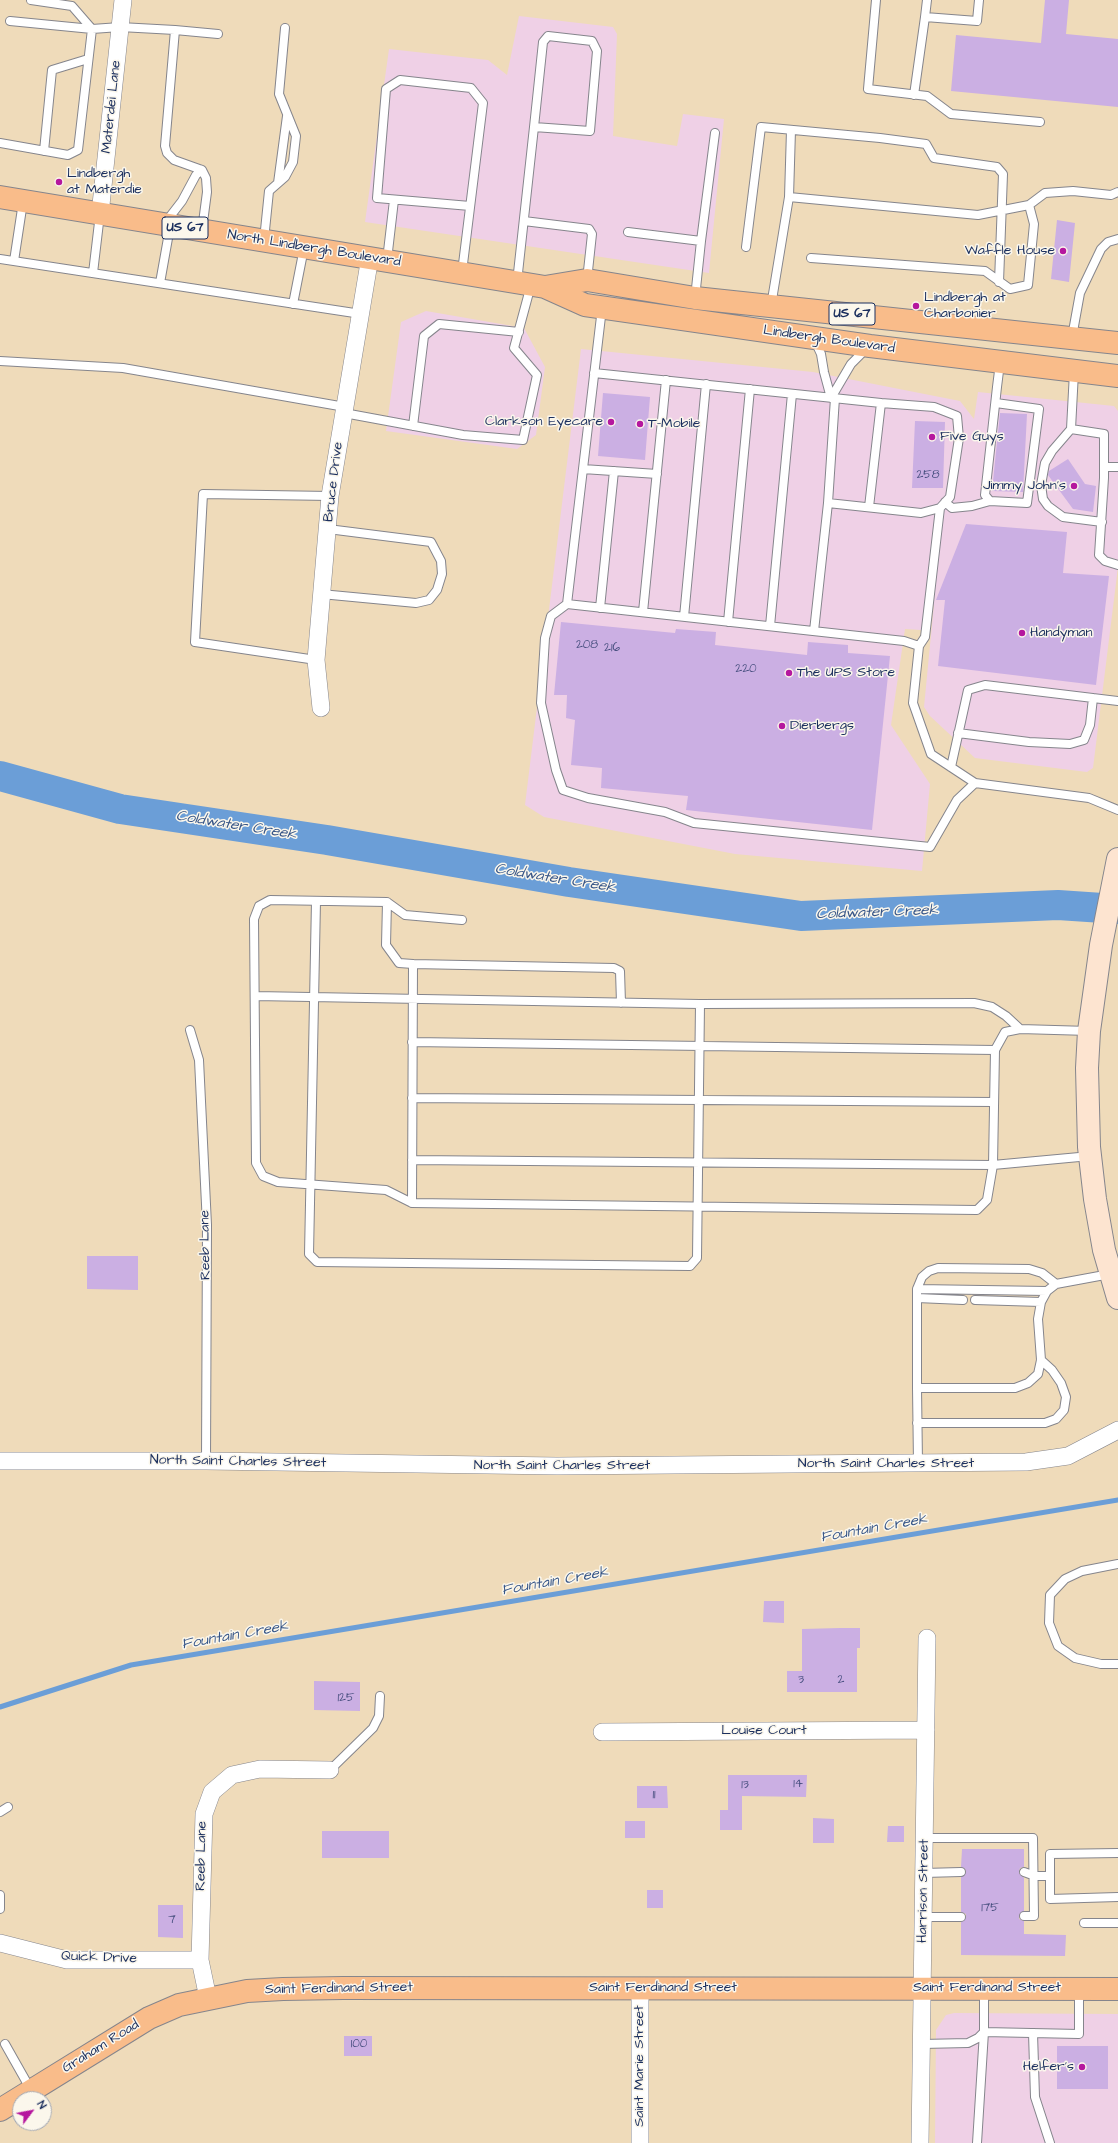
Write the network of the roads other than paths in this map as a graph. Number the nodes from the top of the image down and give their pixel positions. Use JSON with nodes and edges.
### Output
{"nodes":[{"id":1,"x":31,"y":0,"type":"edge"},
{"id":2,"x":123,"y":0,"type":"edge"},
{"id":3,"x":876,"y":0,"type":"edge"},
{"id":4,"x":927,"y":0,"type":"edge"},
{"id":5,"x":979,"y":0,"type":"edge"},
{"id":6,"x":925,"y":17,"type":"junction"},
{"id":7,"x":10,"y":21,"type":"dead end"},
{"id":8,"x":120,"y":27,"type":"junction"},
{"id":9,"x":286,"y":28,"type":"dead end"},
{"id":10,"x":92,"y":29,"type":"junction"},
{"id":11,"x":175,"y":30,"type":"junction"},
{"id":12,"x":218,"y":34,"type":"dead end"},
{"id":13,"x":88,"y":59,"type":"junction"},
{"id":14,"x":914,"y":95,"type":"junction"},
{"id":15,"x":287,"y":116,"type":"junction"},
{"id":16,"x":1040,"y":122,"type":"dead end"},
{"id":17,"x":534,"y":127,"type":"junction"},
{"id":18,"x":791,"y":130,"type":"junction"},
{"id":19,"x":714,"y":133,"type":"dead end"},
{"id":20,"x":0,"y":143,"type":"edge"},
{"id":21,"x":44,"y":151,"type":"junction"},
{"id":22,"x":202,"y":170,"type":"junction"},
{"id":23,"x":278,"y":183,"type":"junction"},
{"id":24,"x":1118,"y":192,"type":"edge"},
{"id":25,"x":0,"y":197,"type":"edge"},
{"id":26,"x":789,"y":197,"type":"junction"},
{"id":27,"x":394,"y":200,"type":"junction"},
{"id":28,"x":24,"y":201,"type":"junction"},
{"id":29,"x":1029,"y":205,"type":"junction"},
{"id":30,"x":470,"y":206,"type":"junction"},
{"id":31,"x":1003,"y":210,"type":"junction"},
{"id":32,"x":100,"y":214,"type":"junction"},
{"id":33,"x":524,"y":221,"type":"junction"},
{"id":34,"x":166,"y":225,"type":"junction"},
{"id":35,"x":202,"y":231,"type":"junction"},
{"id":36,"x":628,"y":232,"type":"dead end"},
{"id":37,"x":1118,"y":239,"type":"edge"},
{"id":38,"x":264,"y":241,"type":"junction"},
{"id":39,"x":701,"y":241,"type":"junction"},
{"id":40,"x":304,"y":247,"type":"junction"},
{"id":41,"x":746,"y":247,"type":"dead end"},
{"id":42,"x":811,"y":258,"type":"dead end"},
{"id":43,"x":0,"y":259,"type":"edge"},
{"id":44,"x":379,"y":259,"type":"junction"},
{"id":45,"x":14,"y":261,"type":"junction"},
{"id":46,"x":93,"y":273,"type":"junction"},
{"id":47,"x":462,"y":273,"type":"junction"},
{"id":48,"x":587,"y":280,"type":"junction"},
{"id":49,"x":999,"y":282,"type":"junction"},
{"id":50,"x":160,"y":283,"type":"junction"},
{"id":51,"x":531,"y":285,"type":"junction"},
{"id":52,"x":695,"y":298,"type":"junction"},
{"id":53,"x":293,"y":304,"type":"junction"},
{"id":54,"x":771,"y":306,"type":"junction"},
{"id":55,"x":602,"y":307,"type":"junction"},
{"id":56,"x":361,"y":314,"type":"junction"},
{"id":57,"x":519,"y":332,"type":"junction"},
{"id":58,"x":813,"y":338,"type":"junction"},
{"id":59,"x":1071,"y":338,"type":"junction"},
{"id":60,"x":1118,"y":343,"type":"edge"},
{"id":61,"x":870,"y":346,"type":"junction"},
{"id":62,"x":0,"y":361,"type":"edge"},
{"id":63,"x":1000,"y":362,"type":"junction"},
{"id":64,"x":1079,"y":371,"type":"junction"},
{"id":65,"x":594,"y":373,"type":"junction"},
{"id":66,"x":1118,"y":376,"type":"edge"},
{"id":67,"x":666,"y":380,"type":"junction"},
{"id":68,"x":706,"y":384,"type":"junction"},
{"id":69,"x":750,"y":389,"type":"junction"},
{"id":70,"x":1118,"y":392,"type":"edge"},
{"id":71,"x":792,"y":394,"type":"junction"},
{"id":72,"x":833,"y":398,"type":"junction"},
{"id":73,"x":881,"y":403,"type":"junction"},
{"id":74,"x":996,"y":403,"type":"junction"},
{"id":75,"x":344,"y":410,"type":"junction"},
{"id":76,"x":413,"y":426,"type":"junction"},
{"id":77,"x":1071,"y":429,"type":"junction"},
{"id":78,"x":1104,"y":466,"type":"junction"},
{"id":79,"x":1118,"y":467,"type":"edge"},
{"id":80,"x":583,"y":468,"type":"junction"},
{"id":81,"x":614,"y":471,"type":"junction"},
{"id":82,"x":656,"y":474,"type":"junction"},
{"id":83,"x":330,"y":496,"type":"junction"},
{"id":84,"x":990,"y":501,"type":"junction"},
{"id":85,"x":828,"y":503,"type":"junction"},
{"id":86,"x":942,"y":505,"type":"junction"},
{"id":87,"x":869,"y":507,"type":"junction"},
{"id":88,"x":1102,"y":522,"type":"junction"},
{"id":89,"x":328,"y":529,"type":"junction"},
{"id":90,"x":1118,"y":565,"type":"edge"},
{"id":91,"x":321,"y":594,"type":"junction"},
{"id":92,"x":566,"y":604,"type":"junction"},
{"id":93,"x":600,"y":608,"type":"junction"},
{"id":94,"x":643,"y":612,"type":"junction"},
{"id":95,"x":684,"y":617,"type":"junction"},
{"id":96,"x":728,"y":622,"type":"junction"},
{"id":97,"x":770,"y":626,"type":"junction"},
{"id":98,"x":814,"y":631,"type":"junction"},
{"id":99,"x":919,"y":646,"type":"junction"},
{"id":100,"x":316,"y":660,"type":"junction"},
{"id":101,"x":1093,"y":698,"type":"junction"},
{"id":102,"x":1118,"y":701,"type":"edge"},
{"id":103,"x":321,"y":708,"type":"dead end"},
{"id":104,"x":958,"y":733,"type":"junction"},
{"id":105,"x":951,"y":767,"type":"junction"},
{"id":106,"x":974,"y":782,"type":"junction"},
{"id":107,"x":1118,"y":810,"type":"edge"},
{"id":108,"x":1117,"y":865,"type":"edge"},
{"id":109,"x":316,"y":901,"type":"junction"},
{"id":110,"x":387,"y":902,"type":"junction"},
{"id":111,"x":462,"y":920,"type":"dead end"},
{"id":112,"x":413,"y":964,"type":"junction"},
{"id":113,"x":255,"y":996,"type":"junction"},
{"id":114,"x":314,"y":996,"type":"junction"},
{"id":115,"x":412,"y":998,"type":"junction"},
{"id":116,"x":621,"y":1003,"type":"junction"},
{"id":117,"x":700,"y":1004,"type":"junction"},
{"id":118,"x":1020,"y":1029,"type":"junction"},
{"id":119,"x":190,"y":1030,"type":"dead end"},
{"id":120,"x":1088,"y":1031,"type":"junction"},
{"id":121,"x":412,"y":1042,"type":"junction"},
{"id":122,"x":699,"y":1046,"type":"junction"},
{"id":123,"x":995,"y":1050,"type":"junction"},
{"id":124,"x":412,"y":1098,"type":"junction"},
{"id":125,"x":699,"y":1100,"type":"junction"},
{"id":126,"x":994,"y":1102,"type":"junction"},
{"id":127,"x":1090,"y":1156,"type":"junction"},
{"id":128,"x":412,"y":1160,"type":"junction"},
{"id":129,"x":698,"y":1162,"type":"junction"},
{"id":130,"x":994,"y":1165,"type":"junction"},
{"id":131,"x":310,"y":1185,"type":"junction"},
{"id":132,"x":412,"y":1203,"type":"junction"},
{"id":133,"x":698,"y":1206,"type":"junction"},
{"id":134,"x":1111,"y":1274,"type":"junction"},
{"id":135,"x":1056,"y":1284,"type":"junction"},
{"id":136,"x":918,"y":1289,"type":"junction"},
{"id":137,"x":1047,"y":1291,"type":"junction"},
{"id":138,"x":917,"y":1298,"type":"junction"},
{"id":139,"x":1118,"y":1298,"type":"edge"},
{"id":140,"x":963,"y":1300,"type":"dead end"},
{"id":141,"x":976,"y":1300,"type":"dead end"},
{"id":142,"x":1041,"y":1302,"type":"junction"},
{"id":143,"x":1041,"y":1360,"type":"junction"},
{"id":144,"x":917,"y":1388,"type":"junction"},
{"id":145,"x":917,"y":1423,"type":"junction"},
{"id":146,"x":1118,"y":1430,"type":"edge"},
{"id":147,"x":0,"y":1461,"type":"edge"},
{"id":148,"x":206,"y":1461,"type":"junction"},
{"id":149,"x":918,"y":1463,"type":"junction"},
{"id":150,"x":1118,"y":1564,"type":"edge"},
{"id":151,"x":927,"y":1638,"type":"dead end"},
{"id":152,"x":1118,"y":1664,"type":"edge"},
{"id":153,"x":380,"y":1696,"type":"dead end"},
{"id":154,"x":926,"y":1730,"type":"junction"},
{"id":155,"x":602,"y":1732,"type":"dead end"},
{"id":156,"x":330,"y":1770,"type":"joint"},
{"id":157,"x":8,"y":1807,"type":"dead end"},
{"id":158,"x":0,"y":1812,"type":"edge"},
{"id":159,"x":924,"y":1838,"type":"junction"},
{"id":160,"x":1118,"y":1853,"type":"edge"},
{"id":161,"x":961,"y":1872,"type":"dead end"},
{"id":162,"x":1024,"y":1872,"type":"dead end"},
{"id":163,"x":924,"y":1873,"type":"junction"},
{"id":164,"x":1035,"y":1876,"type":"junction"},
{"id":165,"x":1050,"y":1876,"type":"junction"},
{"id":166,"x":0,"y":1895,"type":"edge"},
{"id":167,"x":1118,"y":1897,"type":"edge"},
{"id":168,"x":0,"y":1909,"type":"edge"},
{"id":169,"x":1024,"y":1916,"type":"dead end"},
{"id":170,"x":924,"y":1917,"type":"junction"},
{"id":171,"x":961,"y":1917,"type":"dead end"},
{"id":172,"x":1084,"y":1923,"type":"dead end"},
{"id":173,"x":1118,"y":1923,"type":"edge"},
{"id":174,"x":0,"y":1942,"type":"edge"},
{"id":175,"x":200,"y":1960,"type":"junction"},
{"id":176,"x":640,"y":1988,"type":"junction"},
{"id":177,"x":923,"y":1988,"type":"junction"},
{"id":178,"x":984,"y":1988,"type":"junction"},
{"id":179,"x":1079,"y":1989,"type":"junction"},
{"id":180,"x":1118,"y":1989,"type":"edge"},
{"id":181,"x":208,"y":1998,"type":"junction"},
{"id":182,"x":984,"y":2032,"type":"junction"},
{"id":183,"x":1033,"y":2033,"type":"junction"},
{"id":184,"x":4,"y":2044,"type":"dead end"},
{"id":185,"x":922,"y":2044,"type":"junction"},
{"id":186,"x":32,"y":2090,"type":"junction"},
{"id":187,"x":0,"y":2110,"type":"edge"},
{"id":188,"x":640,"y":2143,"type":"edge"},
{"id":189,"x":920,"y":2143,"type":"edge"},
{"id":190,"x":977,"y":2143,"type":"edge"},
{"id":191,"x":1050,"y":2143,"type":"edge"}],
"edges":[{"from":1,"to":10,"type":"lane"},
{"from":2,"to":8,"type":"street","name":"Materdei Lane"},
{"from":3,"to":14,"type":"lane"},
{"from":4,"to":6,"type":"lane"},
{"from":5,"to":6,"type":"lane"},
{"from":6,"to":14,"type":"lane"},
{"from":7,"to":10,"type":"lane"},
{"from":8,"to":10,"type":"lane"},
{"from":8,"to":11,"type":"lane"},
{"from":8,"to":32,"type":"street","name":"Materdei Lane"},
{"from":9,"to":15,"type":"lane"},
{"from":10,"to":13,"type":"lane"},
{"from":11,"to":12,"type":"lane"},
{"from":11,"to":22,"type":"lane"},
{"from":13,"to":21,"type":"lane"},
{"from":13,"to":21,"type":"lane"},
{"from":14,"to":16,"type":"lane"},
{"from":15,"to":23,"type":"lane"},
{"from":15,"to":23,"type":"lane"},
{"from":17,"to":17,"type":"lane"},
{"from":17,"to":33,"type":"lane"},
{"from":18,"to":26,"type":"lane"},
{"from":18,"to":31,"type":"lane"},
{"from":18,"to":41,"type":"lane"},
{"from":19,"to":39,"type":"lane"},
{"from":20,"to":21,"type":"lane"},
{"from":22,"to":34,"type":"lane"},
{"from":22,"to":35,"type":"lane"},
{"from":23,"to":38,"type":"lane"},
{"from":24,"to":29,"type":"lane"},
{"from":25,"to":28,"type":"main road","name":"North Lindbergh Boulevard","number":"US 67"},
{"from":26,"to":31,"type":"lane"},
{"from":26,"to":54,"type":"lane"},
{"from":27,"to":30,"type":"lane"},
{"from":27,"to":30,"type":"lane"},
{"from":27,"to":44,"type":"lane"},
{"from":28,"to":32,"type":"main road","name":"North Lindbergh Boulevard","number":"US 67"},
{"from":28,"to":45,"type":"lane"},
{"from":29,"to":31,"type":"lane"},
{"from":29,"to":49,"type":"lane"},
{"from":30,"to":47,"type":"lane"},
{"from":31,"to":49,"type":"lane"},
{"from":32,"to":34,"type":"main road","name":"North Lindbergh Boulevard","number":"US 67"},
{"from":32,"to":46,"type":"lane"},
{"from":33,"to":48,"type":"lane"},
{"from":33,"to":51,"type":"lane"},
{"from":34,"to":35,"type":"main road","name":"North Lindbergh Boulevard","number":"US 67"},
{"from":34,"to":50,"type":"lane"},
{"from":35,"to":38,"type":"main road","name":"North Lindbergh Boulevard","number":"US 67"},
{"from":36,"to":39,"type":"lane"},
{"from":37,"to":59,"type":"lane"},
{"from":38,"to":40,"type":"main road","name":"North Lindbergh Boulevard","number":"US 67"},
{"from":39,"to":52,"type":"lane"},
{"from":40,"to":44,"type":"main road","name":"North Lindbergh Boulevard","number":"US 67"},
{"from":40,"to":53,"type":"lane"},
{"from":42,"to":49,"type":"lane"},
{"from":43,"to":45,"type":"lane"},
{"from":44,"to":47,"type":"main road","name":"North Lindbergh Boulevard","number":"US 67"},
{"from":44,"to":56,"type":"street","name":"Bruce Drive"},
{"from":45,"to":46,"type":"lane"},
{"from":46,"to":50,"type":"lane"},
{"from":47,"to":51,"type":"main road","name":"Lindbergh Boulevard","number":"US 67"},
{"from":48,"to":51,"type":"main road","name":"Lindbergh Boulevard","number":"US 67"},
{"from":48,"to":52,"type":"main road","name":"Lindbergh Boulevard","number":"US 67"},
{"from":50,"to":53,"type":"lane"},
{"from":51,"to":55,"type":"main road","name":"Lindbergh Boulevard","number":"US 67"},
{"from":51,"to":57,"type":"lane"},
{"from":52,"to":54,"type":"main road","name":"Lindbergh Boulevard","number":"US 67"},
{"from":53,"to":56,"type":"lane"},
{"from":54,"to":59,"type":"main road","name":"Lindbergh Boulevard","number":"US 67"},
{"from":55,"to":58,"type":"main road","name":"Lindbergh Boulevard","number":"US 67"},
{"from":55,"to":65,"type":"lane"},
{"from":56,"to":75,"type":"street","name":"Bruce Drive"},
{"from":57,"to":76,"type":"lane"},
{"from":57,"to":76,"type":"lane"},
{"from":58,"to":61,"type":"main road","name":"Lindbergh Boulevard","number":"US 67"},
{"from":58,"to":72,"type":"lane"},
{"from":59,"to":60,"type":"main road","name":"Lindbergh Boulevard","number":"US 67"},
{"from":61,"to":63,"type":"main road","name":"Lindbergh Boulevard","number":"US 67"},
{"from":61,"to":72,"type":"lane"},
{"from":62,"to":75,"type":"lane"},
{"from":63,"to":64,"type":"main road","name":"Lindbergh Boulevard","number":"US 67"},
{"from":63,"to":74,"type":"lane"},
{"from":64,"to":66,"type":"main road","name":"Lindbergh Boulevard","number":"US 67"},
{"from":64,"to":70,"type":"main road"},
{"from":64,"to":77,"type":"lane"},
{"from":65,"to":67,"type":"lane"},
{"from":65,"to":80,"type":"lane"},
{"from":67,"to":68,"type":"lane"},
{"from":67,"to":82,"type":"lane"},
{"from":68,"to":69,"type":"lane"},
{"from":68,"to":95,"type":"lane"},
{"from":69,"to":71,"type":"lane"},
{"from":69,"to":96,"type":"lane"},
{"from":71,"to":72,"type":"lane"},
{"from":71,"to":97,"type":"lane"},
{"from":72,"to":73,"type":"lane"},
{"from":72,"to":85,"type":"lane"},
{"from":73,"to":86,"type":"lane"},
{"from":73,"to":87,"type":"lane"},
{"from":74,"to":84,"type":"lane"},
{"from":74,"to":84,"type":"lane"},
{"from":75,"to":76,"type":"lane"},
{"from":75,"to":83,"type":"street","name":"Bruce Drive"},
{"from":77,"to":78,"type":"lane"},
{"from":77,"to":88,"type":"lane"},
{"from":78,"to":79,"type":"lane"},
{"from":78,"to":88,"type":"lane"},
{"from":80,"to":81,"type":"lane"},
{"from":80,"to":92,"type":"lane"},
{"from":81,"to":82,"type":"lane"},
{"from":81,"to":93,"type":"lane"},
{"from":82,"to":94,"type":"lane"},
{"from":83,"to":89,"type":"street","name":"Bruce Drive"},
{"from":83,"to":100,"type":"lane"},
{"from":84,"to":86,"type":"lane"},
{"from":85,"to":87,"type":"lane"},
{"from":85,"to":98,"type":"lane"},
{"from":86,"to":87,"type":"lane"},
{"from":86,"to":99,"type":"lane"},
{"from":88,"to":90,"type":"lane"},
{"from":89,"to":91,"type":"street","name":"Bruce Drive"},
{"from":89,"to":91,"type":"lane"},
{"from":91,"to":100,"type":"street","name":"Bruce Drive"},
{"from":92,"to":93,"type":"lane"},
{"from":92,"to":106,"type":"lane"},
{"from":93,"to":94,"type":"lane"},
{"from":94,"to":95,"type":"lane"},
{"from":95,"to":96,"type":"lane"},
{"from":96,"to":97,"type":"lane"},
{"from":97,"to":98,"type":"lane"},
{"from":98,"to":99,"type":"lane"},
{"from":99,"to":105,"type":"lane"},
{"from":100,"to":103,"type":"street","name":"Bruce Drive"},
{"from":101,"to":102,"type":"lane"},
{"from":101,"to":104,"type":"lane"},
{"from":101,"to":104,"type":"lane"},
{"from":104,"to":105,"type":"lane"},
{"from":105,"to":106,"type":"lane"},
{"from":106,"to":107,"type":"lane"},
{"from":108,"to":120,"type":"main road"},
{"from":109,"to":110,"type":"lane"},
{"from":109,"to":113,"type":"lane"},
{"from":109,"to":114,"type":"lane"},
{"from":110,"to":111,"type":"lane"},
{"from":110,"to":112,"type":"lane"},
{"from":112,"to":115,"type":"lane"},
{"from":112,"to":116,"type":"lane"},
{"from":113,"to":114,"type":"lane"},
{"from":113,"to":131,"type":"lane"},
{"from":114,"to":115,"type":"lane"},
{"from":114,"to":131,"type":"lane"},
{"from":115,"to":116,"type":"lane"},
{"from":115,"to":121,"type":"lane"},
{"from":116,"to":117,"type":"lane"},
{"from":117,"to":118,"type":"lane"},
{"from":117,"to":122,"type":"lane"},
{"from":118,"to":120,"type":"lane"},
{"from":118,"to":123,"type":"lane"},
{"from":119,"to":148,"type":"lane","name":"Reeb Lane"},
{"from":120,"to":127,"type":"main road"},
{"from":121,"to":122,"type":"lane"},
{"from":121,"to":124,"type":"lane"},
{"from":122,"to":123,"type":"lane"},
{"from":122,"to":125,"type":"lane"},
{"from":123,"to":126,"type":"lane"},
{"from":124,"to":125,"type":"lane"},
{"from":124,"to":128,"type":"lane"},
{"from":125,"to":126,"type":"lane"},
{"from":125,"to":129,"type":"lane"},
{"from":126,"to":130,"type":"lane"},
{"from":127,"to":130,"type":"lane"},
{"from":127,"to":134,"type":"main road"},
{"from":128,"to":129,"type":"lane"},
{"from":128,"to":132,"type":"lane"},
{"from":129,"to":130,"type":"lane"},
{"from":129,"to":133,"type":"lane"},
{"from":130,"to":133,"type":"lane"},
{"from":131,"to":132,"type":"lane"},
{"from":131,"to":133,"type":"lane"},
{"from":132,"to":133,"type":"lane"},
{"from":134,"to":135,"type":"lane"},
{"from":134,"to":139,"type":"main road"},
{"from":135,"to":136,"type":"lane"},
{"from":135,"to":137,"type":"lane"},
{"from":136,"to":137,"type":"lane"},
{"from":136,"to":138,"type":"lane"},
{"from":137,"to":142,"type":"lane"},
{"from":138,"to":140,"type":"lane"},
{"from":138,"to":144,"type":"lane"},
{"from":141,"to":142,"type":"lane"},
{"from":142,"to":143,"type":"lane"},
{"from":143,"to":144,"type":"lane"},
{"from":143,"to":145,"type":"lane"},
{"from":144,"to":145,"type":"lane"},
{"from":145,"to":149,"type":"lane"},
{"from":146,"to":149,"type":"street","name":"North Saint Charles Street"},
{"from":147,"to":148,"type":"street","name":"North Saint Charles Street"},
{"from":148,"to":149,"type":"street","name":"North Saint Charles Street"},
{"from":150,"to":152,"type":"lane"},
{"from":151,"to":154,"type":"street","name":"Harrison Street"},
{"from":153,"to":156,"type":"lane"},
{"from":154,"to":155,"type":"street","name":"Louise Court"},
{"from":154,"to":159,"type":"street","name":"Harrison Street"},
{"from":156,"to":175,"type":"street","name":"Reeb Lane"},
{"from":157,"to":158,"type":"lane"},
{"from":159,"to":163,"type":"street","name":"Harrison Street"},
{"from":159,"to":164,"type":"lane"},
{"from":160,"to":165,"type":"lane"},
{"from":161,"to":163,"type":"lane"},
{"from":162,"to":164,"type":"lane"},
{"from":163,"to":170,"type":"street","name":"Harrison Street"},
{"from":164,"to":165,"type":"lane"},
{"from":164,"to":169,"type":"lane"},
{"from":165,"to":167,"type":"lane"},
{"from":166,"to":168,"type":"lane"},
{"from":170,"to":171,"type":"lane"},
{"from":170,"to":177,"type":"street","name":"Harrison Street"},
{"from":172,"to":173,"type":"lane"},
{"from":174,"to":175,"type":"street","name":"Quick Drive"},
{"from":175,"to":181,"type":"street","name":"Reeb Lane"},
{"from":176,"to":177,"type":"main road","name":"Saint Ferdinand Street"},
{"from":176,"to":181,"type":"main road","name":"Saint Ferdinand Street"},
{"from":176,"to":188,"type":"street","name":"Saint Marie Street"},
{"from":177,"to":178,"type":"main road","name":"Saint Ferdinand Street"},
{"from":177,"to":185,"type":"street","name":"Harrison Street"},
{"from":178,"to":179,"type":"main road","name":"Saint Ferdinand Street"},
{"from":178,"to":182,"type":"lane"},
{"from":179,"to":180,"type":"main road","name":"Saint Ferdinand Street"},
{"from":179,"to":183,"type":"lane"},
{"from":181,"to":186,"type":"main road","name":"Graham Road"},
{"from":182,"to":183,"type":"lane"},
{"from":182,"to":185,"type":"lane"},
{"from":182,"to":190,"type":"lane"},
{"from":183,"to":191,"type":"lane"},
{"from":184,"to":186,"type":"lane"},
{"from":185,"to":189,"type":"street","name":"Harrison Street"},
{"from":186,"to":187,"type":"main road","name":"Graham Road"}]}
